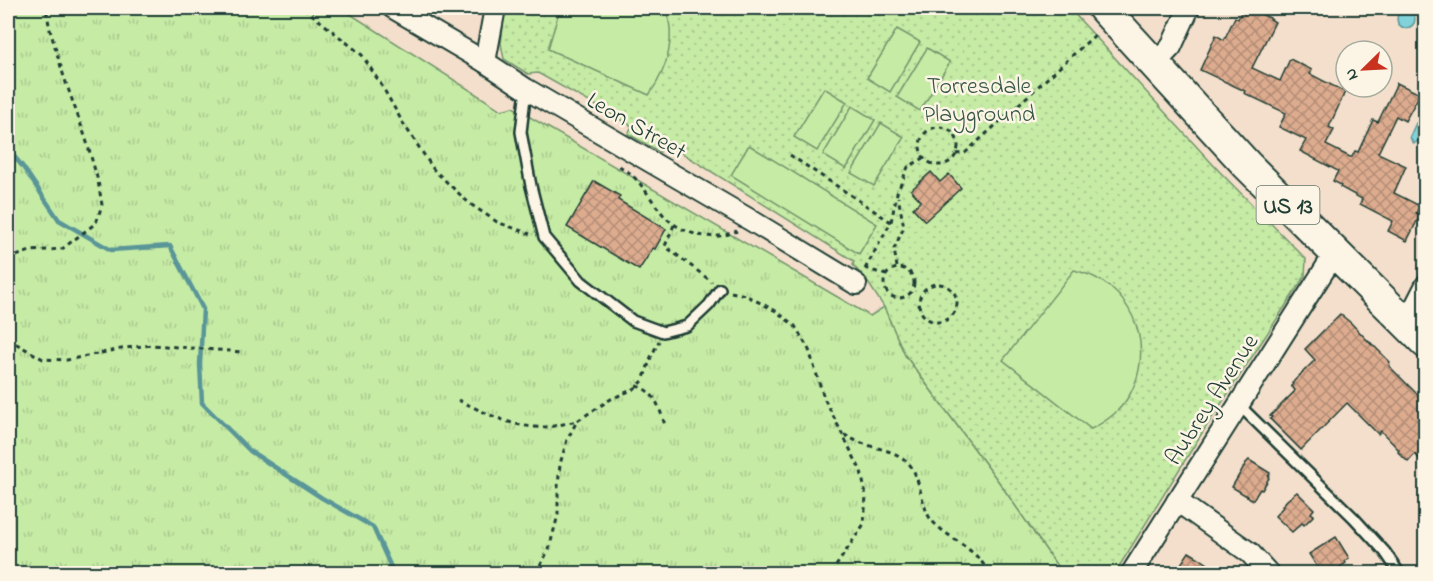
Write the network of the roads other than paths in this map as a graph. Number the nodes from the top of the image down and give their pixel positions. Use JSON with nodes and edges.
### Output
{"nodes":[{"id":1,"x":393,"y":8,"type":"edge"},
{"id":2,"x":495,"y":8,"type":"edge"},
{"id":3,"x":1190,"y":8,"type":"edge"},
{"id":4,"x":1099,"y":21,"type":"edge"},
{"id":5,"x":485,"y":62,"type":"junction"},
{"id":6,"x":1155,"y":64,"type":"junction"},
{"id":7,"x":526,"y":90,"type":"junction"},
{"id":8,"x":1335,"y":252,"type":"junction"},
{"id":9,"x":861,"y":276,"type":"road end"},
{"id":10,"x":1425,"y":285,"type":"edge"},
{"id":11,"x":720,"y":289,"type":"road end"},
{"id":12,"x":1416,"y":333,"type":"edge"},
{"id":13,"x":1238,"y":404,"type":"junction"},
{"id":14,"x":1177,"y":501,"type":"junction"},
{"id":15,"x":1131,"y":573,"type":"edge"},
{"id":16,"x":1269,"y":573,"type":"edge"},
{"id":17,"x":1400,"y":573,"type":"edge"}],
"edges":[{"from":1,"to":5,"type":"street","name":"Leon Street"},
{"from":2,"to":5,"type":"street"},
{"from":3,"to":6,"type":"street"},
{"from":4,"to":6,"type":"main road","number":"US 13"},
{"from":5,"to":7,"type":"street","name":"Leon Street"},
{"from":6,"to":8,"type":"main road","number":"US 13"},
{"from":7,"to":9,"type":"street","name":"Leon Street"},
{"from":7,"to":11,"type":"lane"},
{"from":8,"to":12,"type":"main road","number":"US 13"},
{"from":8,"to":13,"type":"street","name":"Aubrey Avenue"},
{"from":10,"to":12,"type":"street"},
{"from":13,"to":14,"type":"street","name":"Aubrey Avenue"},
{"from":13,"to":17,"type":"lane"},
{"from":14,"to":15,"type":"street","name":"Aubrey Avenue"},
{"from":14,"to":16,"type":"street"}]}
